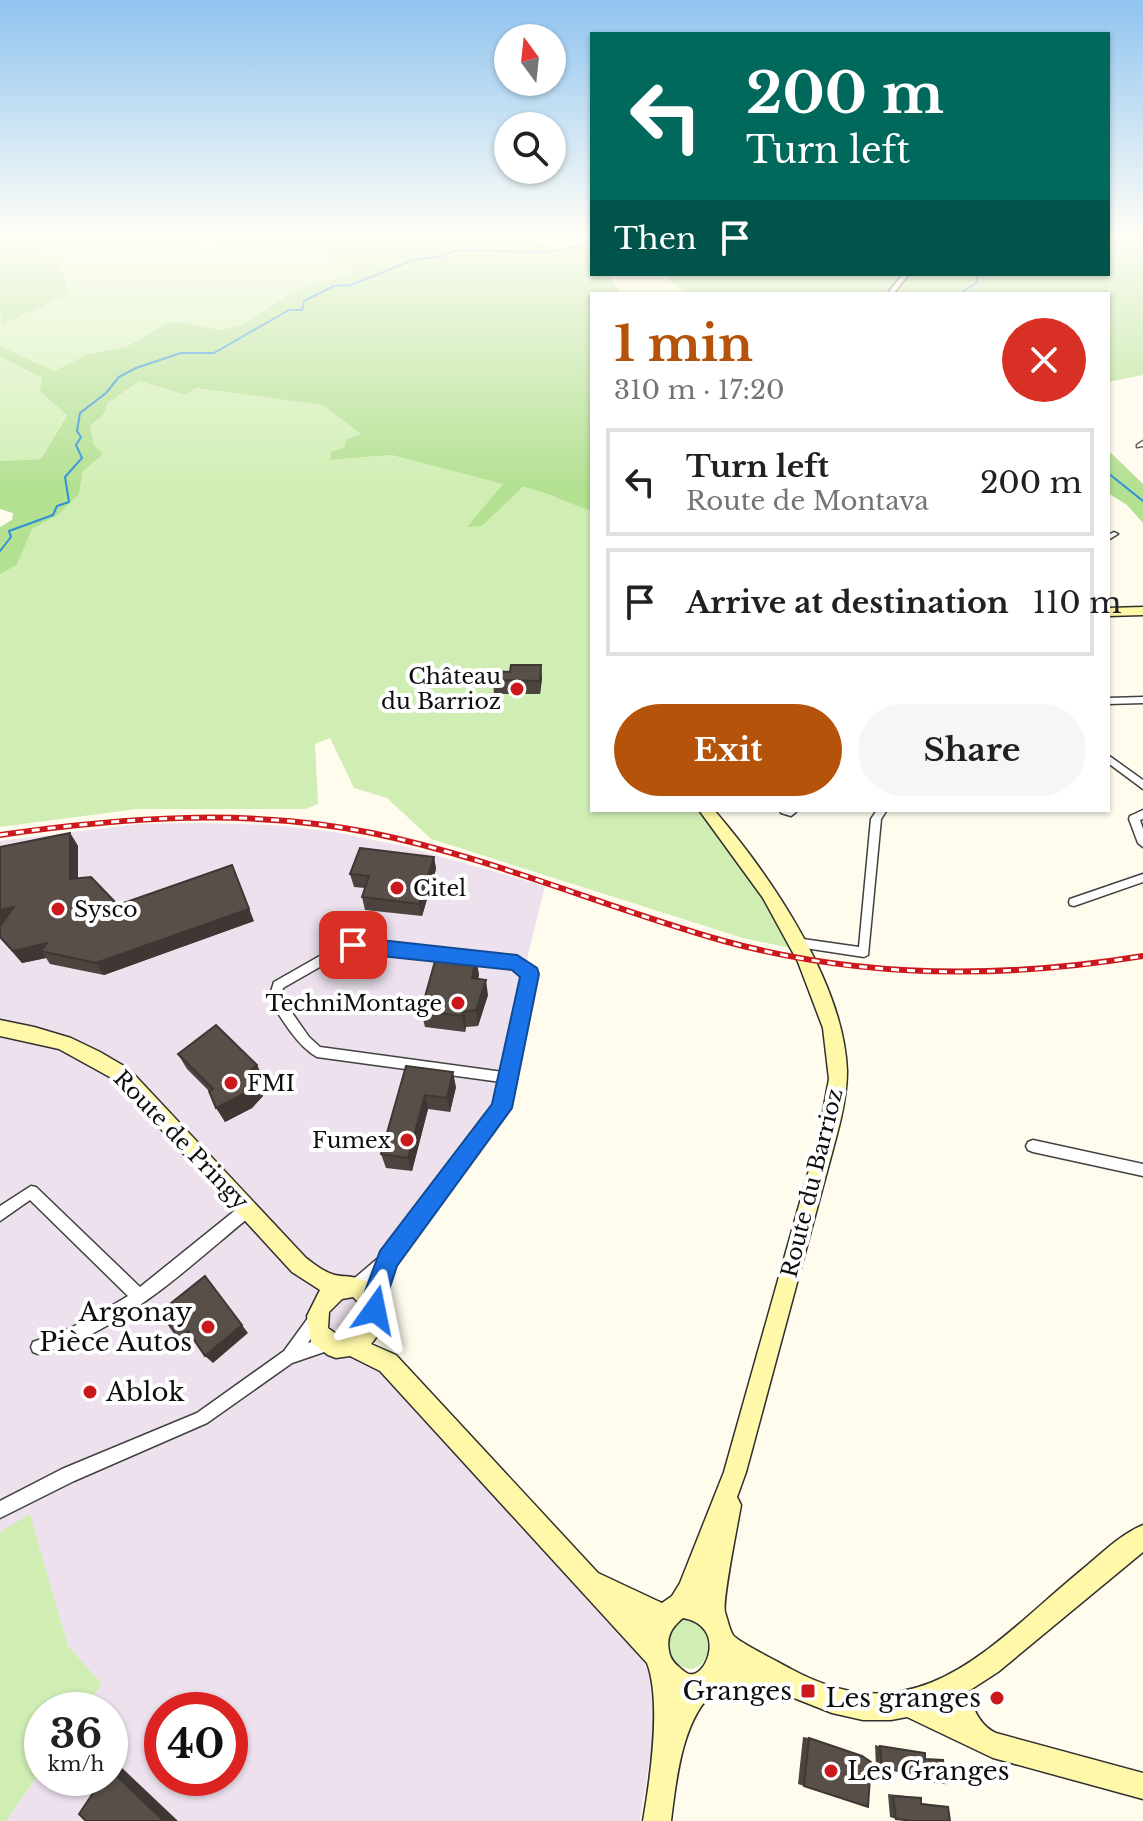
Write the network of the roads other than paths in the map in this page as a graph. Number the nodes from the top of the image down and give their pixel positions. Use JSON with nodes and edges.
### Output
{"nodes":[{"id":1,"x":1143,"y":611,"type":"edge"},
{"id":2,"x":1110,"y":612,"type":"edge"},
{"id":3,"x":1143,"y":700,"type":"edge"},
{"id":4,"x":1110,"y":701,"type":"edge"},
{"id":5,"x":1110,"y":760,"type":"edge"},
{"id":6,"x":1143,"y":785,"type":"edge"},
{"id":7,"x":881,"y":812,"type":"edge"},
{"id":8,"x":712,"y":814,"type":"edge"},
{"id":9,"x":1143,"y":814,"type":"edge"},
{"id":10,"x":1143,"y":843,"type":"edge"},
{"id":11,"x":1143,"y":878,"type":"edge"},
{"id":12,"x":1074,"y":902,"type":"dead end"},
{"id":13,"x":796,"y":943,"type":"junction"},
{"id":14,"x":0,"y":1028,"type":"edge"},
{"id":15,"x":510,"y":1078,"type":"junction"},
{"id":16,"x":1033,"y":1146,"type":"dead end"},
{"id":17,"x":1143,"y":1170,"type":"edge"},
{"id":18,"x":248,"y":1209,"type":"junction"},
{"id":19,"x":0,"y":1214,"type":"edge"},
{"id":20,"x":388,"y":1259,"type":"junction"},
{"id":21,"x":299,"y":1265,"type":"junction"},
{"id":22,"x":348,"y":1288,"type":"junction"},
{"id":23,"x":140,"y":1297,"type":"junction"},
{"id":24,"x":373,"y":1302,"type":"junction"},
{"id":25,"x":318,"y":1312,"type":"junction"},
{"id":26,"x":372,"y":1328,"type":"junction"},
{"id":27,"x":328,"y":1344,"type":"junction"},
{"id":28,"x":352,"y":1346,"type":"junction"},
{"id":29,"x":38,"y":1347,"type":"dead end"},
{"id":30,"x":288,"y":1357,"type":"junction"},
{"id":31,"x":388,"y":1363,"type":"junction"},
{"id":32,"x":735,"y":1472,"type":"junction"},
{"id":33,"x":0,"y":1510,"type":"edge"},
{"id":34,"x":1143,"y":1537,"type":"edge"},
{"id":35,"x":591,"y":1580,"type":"junction"},
{"id":36,"x":672,"y":1611,"type":"junction"},
{"id":37,"x":711,"y":1617,"type":"junction"},
{"id":38,"x":723,"y":1644,"type":"junction"},
{"id":39,"x":659,"y":1661,"type":"junction"},
{"id":40,"x":706,"y":1683,"type":"junction"},
{"id":41,"x":799,"y":1687,"type":"junction"},
{"id":42,"x":953,"y":1689,"type":"junction"},
{"id":43,"x":910,"y":1705,"type":"junction"},
{"id":44,"x":980,"y":1740,"type":"junction"},
{"id":45,"x":664,"y":1775,"type":"junction"},
{"id":46,"x":1143,"y":1786,"type":"edge"},
{"id":47,"x":657,"y":1821,"type":"edge"}],
"edges":[{"from":1,"to":2,"type":"street"},
{"from":3,"to":4,"type":"street"},
{"from":5,"to":6,"type":"street"},
{"from":7,"to":13,"type":"street"},
{"from":8,"to":13,"type":"street","name":"Route du Barrioz"},
{"from":9,"to":10,"type":"street"},
{"from":11,"to":12,"type":"street"},
{"from":13,"to":32,"type":"street","name":"Route du Barrioz"},
{"from":14,"to":18,"type":"street","name":"Route de Pringy"},
{"from":15,"to":15,"type":"street"},
{"from":15,"to":20,"type":"street"},
{"from":16,"to":17,"type":"street"},
{"from":18,"to":21,"type":"street","name":"Route de Pringy"},
{"from":18,"to":23,"type":"street"},
{"from":19,"to":23,"type":"street"},
{"from":20,"to":22,"type":"street"},
{"from":20,"to":24,"type":"street"},
{"from":21,"to":22,"type":"street","name":"Route de Pringy"},
{"from":21,"to":25,"type":"street","name":"Route de Pringy"},
{"from":22,"to":24,"type":"street"},
{"from":22,"to":25,"type":"street"},
{"from":23,"to":29,"type":"street"},
{"from":24,"to":26,"type":"street"},
{"from":25,"to":27,"type":"street"},
{"from":25,"to":30,"type":"street"},
{"from":26,"to":28,"type":"street"},
{"from":26,"to":31,"type":"street"},
{"from":27,"to":28,"type":"street"},
{"from":27,"to":30,"type":"street"},
{"from":28,"to":31,"type":"street"},
{"from":30,"to":33,"type":"street"},
{"from":31,"to":35,"type":"street"},
{"from":32,"to":36,"type":"street","name":"Route du Barrioz"},
{"from":32,"to":37,"type":"street","name":"Route du Barrioz"},
{"from":34,"to":42,"type":"street"},
{"from":35,"to":36,"type":"street"},
{"from":35,"to":39,"type":"street"},
{"from":36,"to":37,"type":"street"},
{"from":36,"to":39,"type":"street"},
{"from":37,"to":38,"type":"street"},
{"from":38,"to":40,"type":"street"},
{"from":38,"to":41,"type":"street"},
{"from":39,"to":40,"type":"street"},
{"from":39,"to":45,"type":"street"},
{"from":40,"to":41,"type":"street"},
{"from":40,"to":45,"type":"street"},
{"from":41,"to":43,"type":"street"},
{"from":42,"to":43,"type":"street"},
{"from":42,"to":44,"type":"street"},
{"from":43,"to":44,"type":"street"},
{"from":44,"to":46,"type":"street"},
{"from":45,"to":47,"type":"street"}]}
